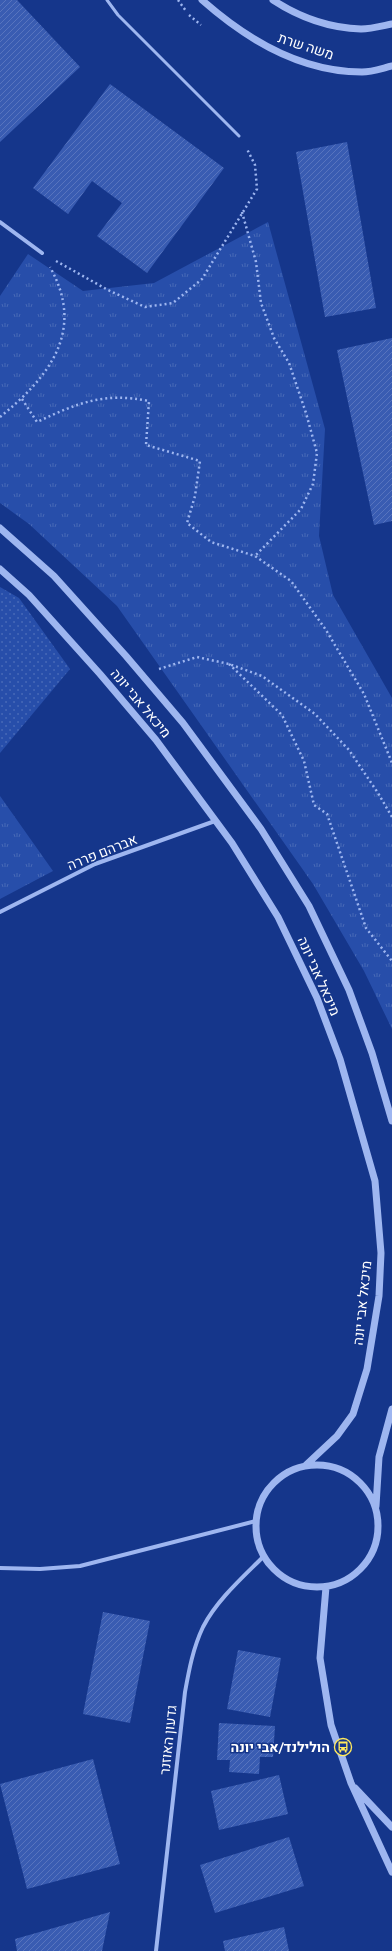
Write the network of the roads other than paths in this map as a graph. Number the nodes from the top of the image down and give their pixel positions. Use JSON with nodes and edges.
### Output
{"nodes":[{"id":1,"x":107,"y":0,"type":"edge"},
{"id":2,"x":202,"y":0,"type":"edge"},
{"id":3,"x":273,"y":0,"type":"edge"},
{"id":4,"x":392,"y":24,"type":"edge"},
{"id":5,"x":392,"y":66,"type":"edge"},
{"id":6,"x":239,"y":136,"type":"road end"},
{"id":7,"x":0,"y":222,"type":"edge"},
{"id":8,"x":42,"y":252,"type":"road end"},
{"id":9,"x":0,"y":528,"type":"edge"},
{"id":10,"x":0,"y":569,"type":"edge"},
{"id":11,"x":215,"y":821,"type":"junction"},
{"id":12,"x":0,"y":912,"type":"edge"},
{"id":13,"x":392,"y":1121,"type":"edge"},
{"id":14,"x":392,"y":1409,"type":"edge"},
{"id":15,"x":306,"y":1465,"type":"junction"},
{"id":16,"x":376,"y":1508,"type":"junction"},
{"id":17,"x":256,"y":1521,"type":"junction"},
{"id":18,"x":263,"y":1557,"type":"junction"},
{"id":19,"x":0,"y":1568,"type":"edge"},
{"id":20,"x":326,"y":1587,"type":"junction"},
{"id":21,"x":351,"y":1783,"type":"junction"},
{"id":22,"x":392,"y":1825,"type":"edge"},
{"id":23,"x":392,"y":1872,"type":"edge"},
{"id":24,"x":156,"y":1951,"type":"edge"}],
"edges":[{"from":1,"to":6,"type":"lane"},
{"from":2,"to":5,"type":"street","name":"משה שרת"},
{"from":3,"to":4,"type":"street","name":"משה שרת"},
{"from":7,"to":8,"type":"street"},
{"from":9,"to":13,"type":"street","name":"מיכאל אבי יונה"},
{"from":10,"to":11,"type":"street","name":"מיכאל אבי יונה"},
{"from":11,"to":12,"type":"street","name":"אברהם פררה"},
{"from":11,"to":15,"type":"street","name":"מיכאל אבי יונה"},
{"from":14,"to":16,"type":"street"},
{"from":15,"to":16,"type":"street"},
{"from":15,"to":17,"type":"street"},
{"from":16,"to":20,"type":"street"},
{"from":17,"to":18,"type":"street"},
{"from":17,"to":19,"type":"street"},
{"from":18,"to":20,"type":"street"},
{"from":18,"to":24,"type":"street","name":"גדעון האוזנר"},
{"from":20,"to":21,"type":"street"},
{"from":21,"to":22,"type":"street"},
{"from":21,"to":23,"type":"street"}]}
